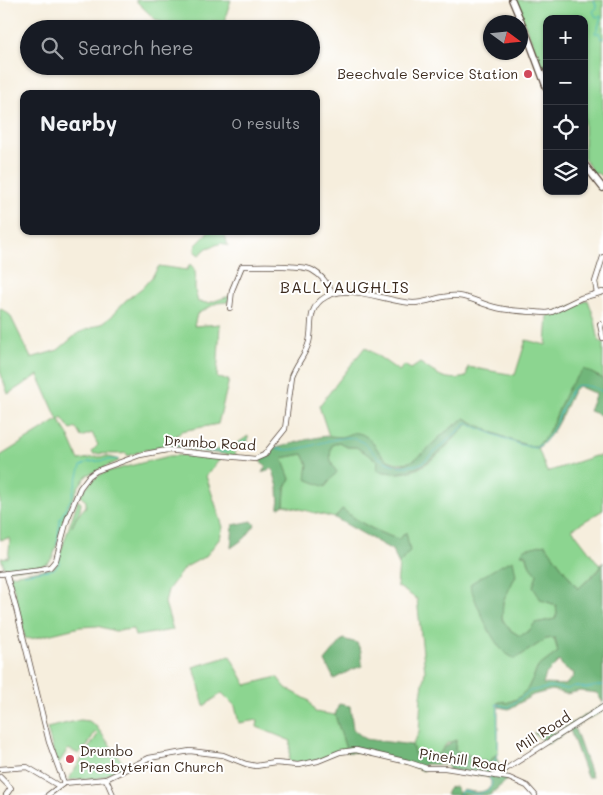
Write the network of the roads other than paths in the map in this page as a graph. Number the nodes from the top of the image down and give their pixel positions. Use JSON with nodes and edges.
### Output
{"nodes":[{"id":1,"x":512,"y":0,"type":"edge"},
{"id":2,"x":543,"y":78,"type":"edge"},
{"id":3,"x":588,"y":169,"type":"edge"},
{"id":4,"x":603,"y":188,"type":"edge"},
{"id":5,"x":603,"y":257,"type":"edge"},
{"id":6,"x":332,"y":293,"type":"junction"},
{"id":7,"x":600,"y":293,"type":"edge"},
{"id":8,"x":230,"y":308,"type":"dead end"},
{"id":9,"x":600,"y":324,"type":"dead end"},
{"id":10,"x":603,"y":338,"type":"edge"},
{"id":11,"x":3,"y":574,"type":"edge"},
{"id":12,"x":603,"y":707,"type":"edge"},
{"id":13,"x":0,"y":770,"type":"edge"},
{"id":14,"x":491,"y":775,"type":"junction"},
{"id":15,"x":0,"y":778,"type":"edge"},
{"id":16,"x":106,"y":779,"type":"junction"},
{"id":17,"x":61,"y":784,"type":"junction"},
{"id":18,"x":6,"y":795,"type":"edge"},
{"id":19,"x":48,"y":795,"type":"edge"},
{"id":20,"x":113,"y":795,"type":"edge"},
{"id":21,"x":535,"y":795,"type":"edge"}],
"edges":[{"from":1,"to":2,"type":"main road"},
{"from":3,"to":4,"type":"main road"},
{"from":5,"to":7,"type":"street"},
{"from":6,"to":7,"type":"street"},
{"from":6,"to":8,"type":"street"},
{"from":6,"to":11,"type":"street","name":"Drumbo Road"},
{"from":9,"to":10,"type":"street"},
{"from":11,"to":17,"type":"street","name":"Drumbo Road"},
{"from":12,"to":14,"type":"street","name":"Mill Road"},
{"from":13,"to":17,"type":"street"},
{"from":14,"to":16,"type":"street","name":"Pinehill Road"},
{"from":14,"to":21,"type":"street","name":"Pinehill Road"},
{"from":15,"to":18,"type":"street"},
{"from":16,"to":17,"type":"street","name":"Pinehill Road"},
{"from":16,"to":20,"type":"street"},
{"from":17,"to":19,"type":"street"}]}
